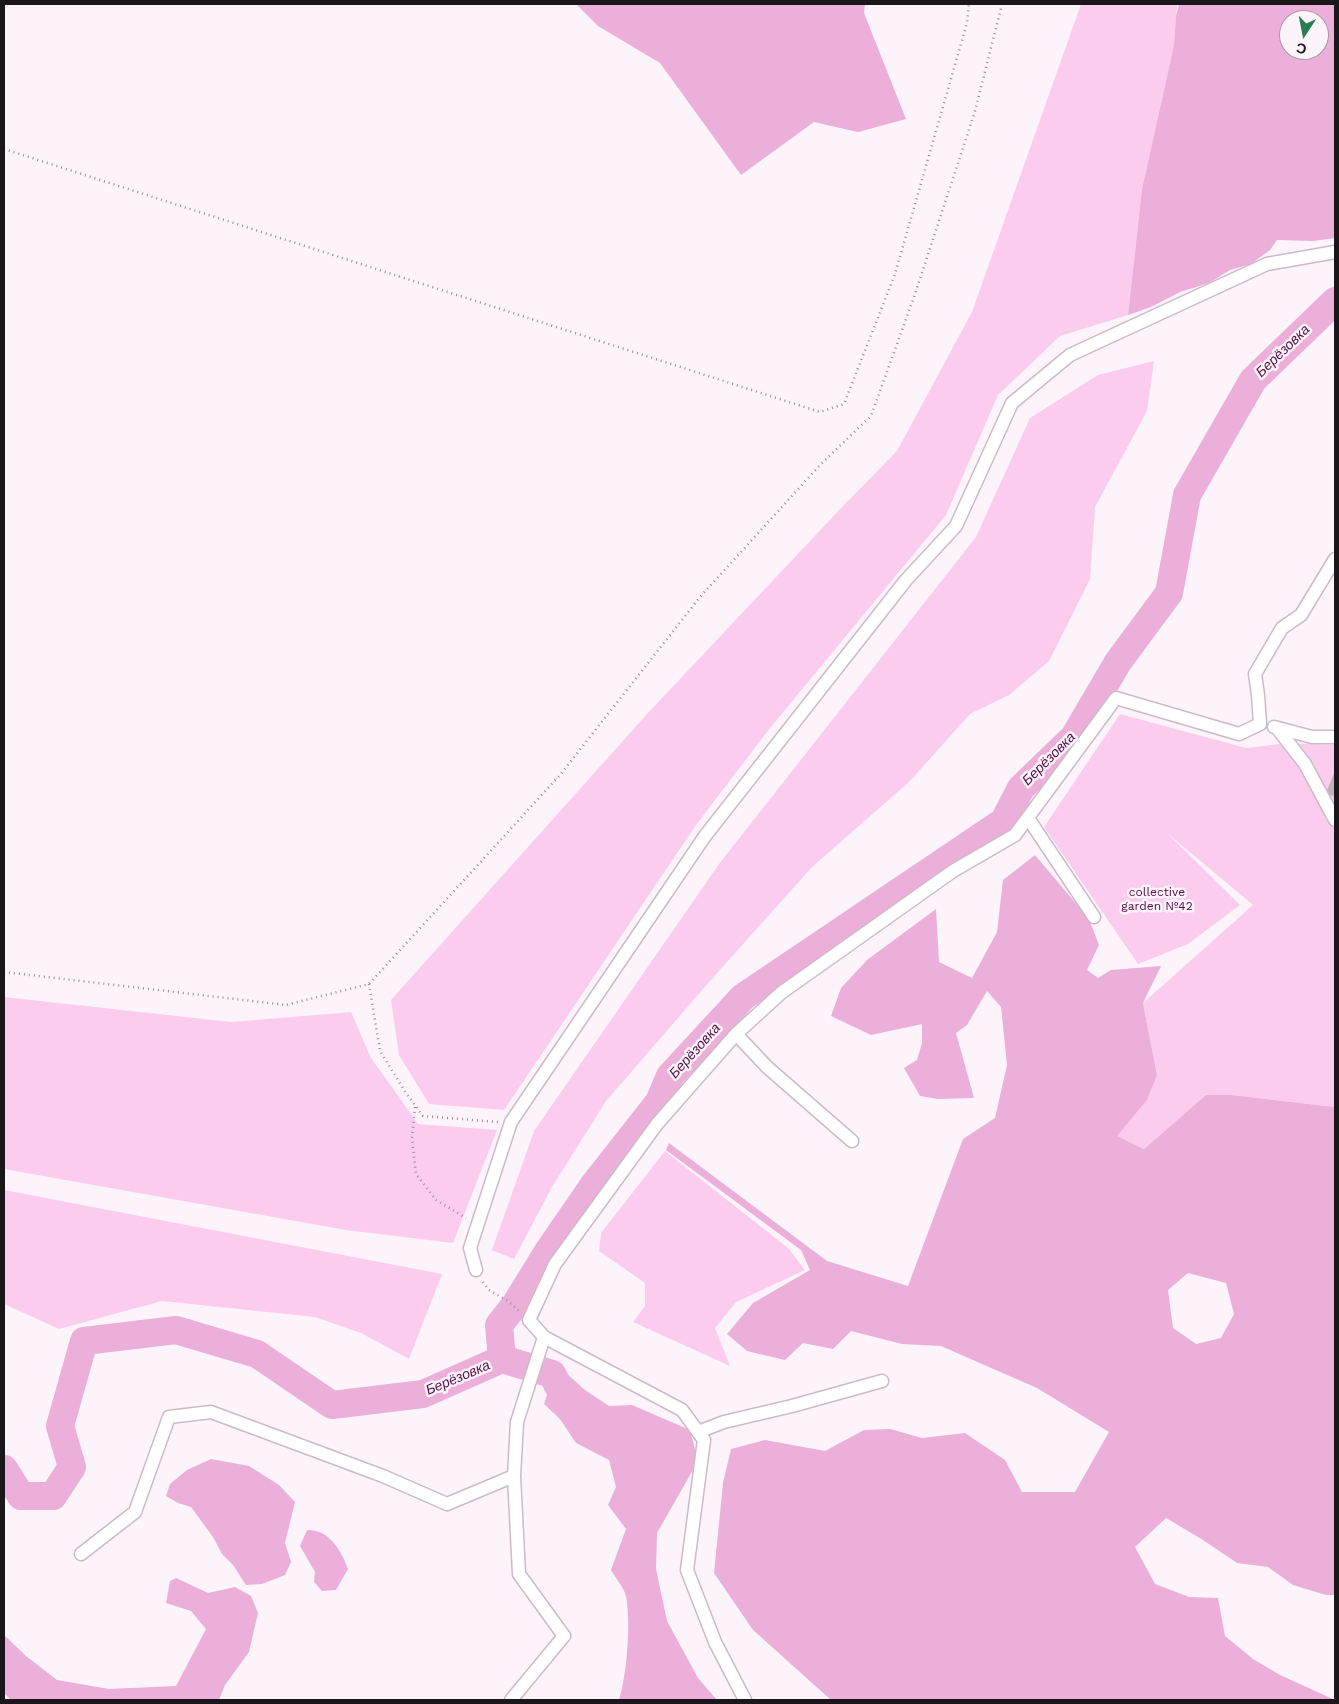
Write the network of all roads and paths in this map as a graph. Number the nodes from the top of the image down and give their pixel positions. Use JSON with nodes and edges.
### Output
{"nodes":[{"id":1,"x":969,"y":4,"type":"edge"},
{"id":2,"x":1002,"y":4,"type":"edge"},
{"id":3,"x":4,"y":149,"type":"edge"},
{"id":4,"x":1335,"y":252,"type":"edge"},
{"id":5,"x":1335,"y":559,"type":"edge"},
{"id":6,"x":1260,"y":724,"type":"junction"},
{"id":7,"x":1277,"y":728,"type":"junction"},
{"id":8,"x":1335,"y":737,"type":"edge"},
{"id":9,"x":1028,"y":818,"type":"junction"},
{"id":10,"x":1335,"y":820,"type":"edge"},
{"id":11,"x":1094,"y":917,"type":"dead end"},
{"id":12,"x":4,"y":972,"type":"edge"},
{"id":13,"x":369,"y":984,"type":"junction"},
{"id":14,"x":736,"y":1034,"type":"junction"},
{"id":15,"x":415,"y":1106,"type":"junction"},
{"id":16,"x":511,"y":1122,"type":"junction"},
{"id":17,"x":852,"y":1140,"type":"dead end"},
{"id":18,"x":477,"y":1227,"type":"junction"},
{"id":19,"x":476,"y":1270,"type":"joint"},
{"id":20,"x":521,"y":1313,"type":"dead end"},
{"id":21,"x":544,"y":1337,"type":"junction"},
{"id":22,"x":882,"y":1381,"type":"dead end"},
{"id":23,"x":698,"y":1432,"type":"junction"},
{"id":24,"x":514,"y":1476,"type":"junction"},
{"id":25,"x":81,"y":1554,"type":"dead end"},
{"id":26,"x":511,"y":1700,"type":"edge"},
{"id":27,"x":745,"y":1700,"type":"edge"}],
"edges":[{"from":1,"to":3,"type":"path"},
{"from":2,"to":13,"type":"path"},
{"from":4,"to":16,"type":"street"},
{"from":5,"to":6,"type":"street"},
{"from":6,"to":7,"type":"street"},
{"from":6,"to":9,"type":"street"},
{"from":7,"to":8,"type":"street"},
{"from":7,"to":10,"type":"street"},
{"from":9,"to":11,"type":"street"},
{"from":9,"to":14,"type":"street"},
{"from":12,"to":13,"type":"path"},
{"from":13,"to":15,"type":"path"},
{"from":14,"to":17,"type":"street"},
{"from":14,"to":21,"type":"street"},
{"from":15,"to":16,"type":"path"},
{"from":15,"to":18,"type":"path"},
{"from":16,"to":18,"type":"street"},
{"from":18,"to":19,"type":"street"},
{"from":19,"to":20,"type":"path"},
{"from":21,"to":23,"type":"street"},
{"from":21,"to":24,"type":"street"},
{"from":22,"to":23,"type":"street"},
{"from":23,"to":27,"type":"street"},
{"from":24,"to":25,"type":"street"},
{"from":24,"to":26,"type":"street"}]}
